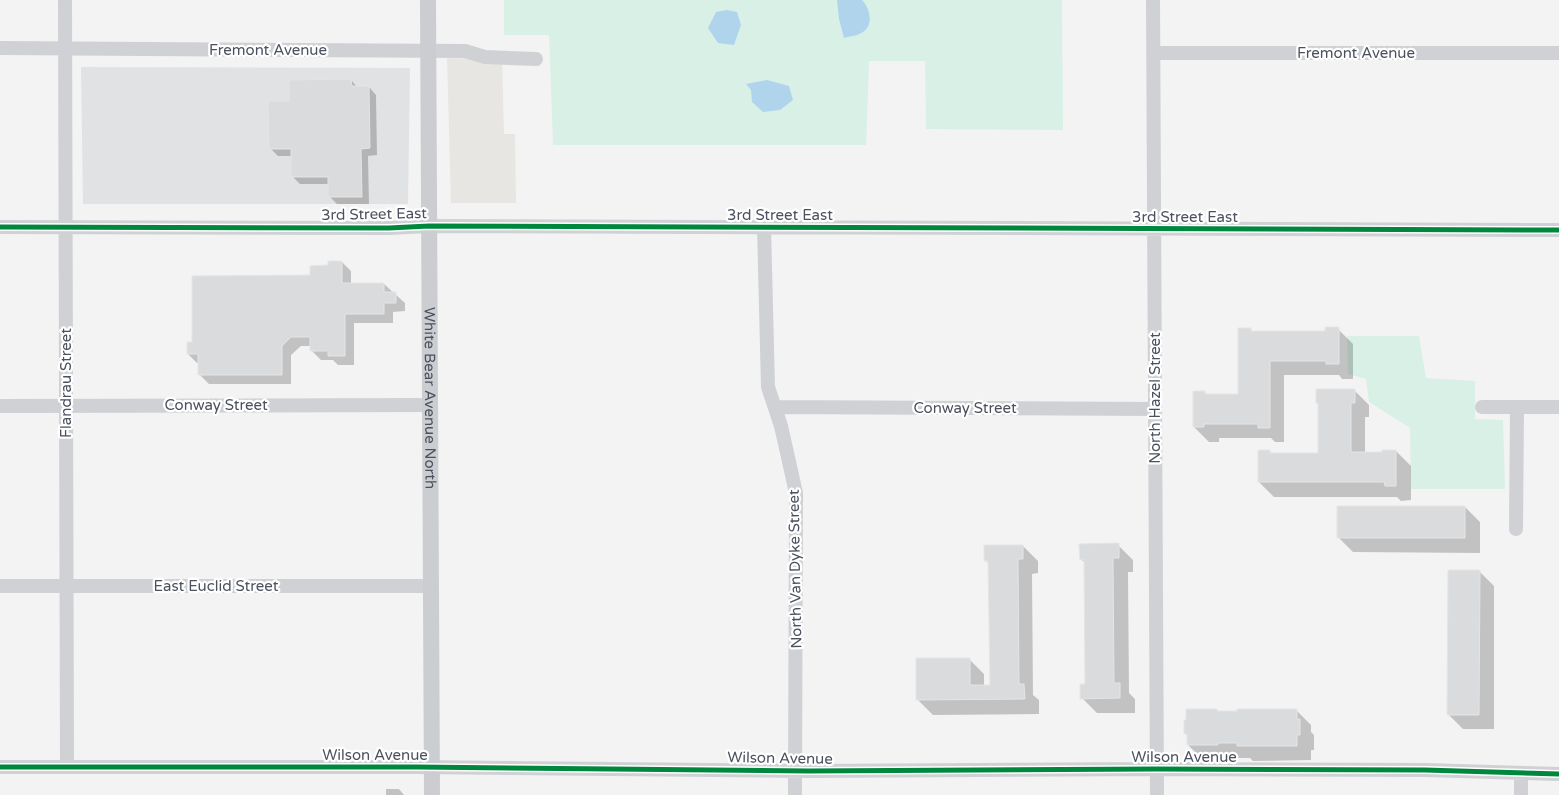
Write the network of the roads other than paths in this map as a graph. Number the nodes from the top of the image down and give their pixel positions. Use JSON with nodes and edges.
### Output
{"nodes":[{"id":1,"x":65,"y":0,"type":"edge"},
{"id":2,"x":428,"y":0,"type":"edge"},
{"id":3,"x":1153,"y":0,"type":"edge"},
{"id":4,"x":0,"y":48,"type":"edge"},
{"id":5,"x":65,"y":49,"type":"junction"},
{"id":6,"x":428,"y":51,"type":"junction"},
{"id":7,"x":1153,"y":53,"type":"junction"},
{"id":8,"x":1559,"y":53,"type":"edge"},
{"id":9,"x":536,"y":59,"type":"dead end"},
{"id":10,"x":0,"y":226,"type":"edge"},
{"id":11,"x":429,"y":226,"type":"junction"},
{"id":12,"x":65,"y":227,"type":"junction"},
{"id":13,"x":764,"y":227,"type":"junction"},
{"id":14,"x":1153,"y":229,"type":"junction"},
{"id":15,"x":1559,"y":230,"type":"edge"},
{"id":16,"x":431,"y":405,"type":"junction"},
{"id":17,"x":0,"y":406,"type":"edge"},
{"id":18,"x":66,"y":406,"type":"junction"},
{"id":19,"x":1482,"y":406,"type":"dead end"},
{"id":20,"x":775,"y":407,"type":"junction"},
{"id":21,"x":1517,"y":407,"type":"junction"},
{"id":22,"x":1559,"y":407,"type":"edge"},
{"id":23,"x":1155,"y":409,"type":"junction"},
{"id":24,"x":1516,"y":528,"type":"dead end"},
{"id":25,"x":0,"y":586,"type":"edge"},
{"id":26,"x":66,"y":586,"type":"junction"},
{"id":27,"x":431,"y":586,"type":"junction"},
{"id":28,"x":0,"y":767,"type":"edge"},
{"id":29,"x":67,"y":767,"type":"junction"},
{"id":30,"x":432,"y":768,"type":"junction"},
{"id":31,"x":1156,"y":769,"type":"junction"},
{"id":32,"x":796,"y":770,"type":"junction"},
{"id":33,"x":1521,"y":774,"type":"junction"},
{"id":34,"x":1559,"y":774,"type":"edge"},
{"id":35,"x":432,"y":795,"type":"edge"},
{"id":36,"x":796,"y":795,"type":"edge"},
{"id":37,"x":1157,"y":795,"type":"edge"},
{"id":38,"x":1521,"y":795,"type":"edge"}],
"edges":[{"from":1,"to":5,"type":"street","name":"Flandrau Street"},
{"from":2,"to":6,"type":"main road","name":"White Bear Avenue North"},
{"from":3,"to":7,"type":"street","name":"North Hazel Street"},
{"from":4,"to":5,"type":"street","name":"Fremont Avenue"},
{"from":5,"to":6,"type":"street","name":"Fremont Avenue"},
{"from":5,"to":12,"type":"street","name":"Flandrau Street"},
{"from":6,"to":9,"type":"street","name":"Fremont Avenue"},
{"from":6,"to":11,"type":"main road","name":"White Bear Avenue North"},
{"from":7,"to":8,"type":"street","name":"Fremont Avenue"},
{"from":7,"to":14,"type":"street","name":"North Hazel Street"},
{"from":10,"to":12,"type":"street","name":"3rd Street East"},
{"from":11,"to":12,"type":"street","name":"3rd Street East"},
{"from":11,"to":13,"type":"street","name":"3rd Street East"},
{"from":11,"to":16,"type":"main road","name":"White Bear Avenue North"},
{"from":12,"to":18,"type":"street","name":"Flandrau Street"},
{"from":13,"to":14,"type":"street","name":"3rd Street East"},
{"from":13,"to":20,"type":"street","name":"North Van Dyke Street"},
{"from":14,"to":15,"type":"street","name":"3rd Street East"},
{"from":14,"to":23,"type":"street","name":"North Hazel Street"},
{"from":16,"to":18,"type":"street","name":"Conway Street"},
{"from":16,"to":27,"type":"main road","name":"White Bear Avenue North"},
{"from":17,"to":18,"type":"street","name":"Conway Street"},
{"from":18,"to":26,"type":"street","name":"Flandrau Street"},
{"from":19,"to":21,"type":"street"},
{"from":20,"to":23,"type":"street","name":"Conway Street"},
{"from":20,"to":32,"type":"street","name":"North Van Dyke Street"},
{"from":21,"to":22,"type":"street"},
{"from":21,"to":24,"type":"street"},
{"from":23,"to":31,"type":"street","name":"North Hazel Street"},
{"from":25,"to":26,"type":"street","name":"East Euclid Street"},
{"from":26,"to":27,"type":"street","name":"East Euclid Street"},
{"from":26,"to":29,"type":"street","name":"Flandrau Street"},
{"from":27,"to":30,"type":"main road","name":"White Bear Avenue North"},
{"from":28,"to":29,"type":"street","name":"Wilson Avenue"},
{"from":29,"to":30,"type":"street","name":"Wilson Avenue"},
{"from":30,"to":32,"type":"street","name":"Wilson Avenue"},
{"from":30,"to":35,"type":"main road","name":"White Bear Avenue North"},
{"from":31,"to":32,"type":"street","name":"Wilson Avenue"},
{"from":31,"to":33,"type":"street","name":"Wilson Avenue"},
{"from":31,"to":37,"type":"street","name":"North Hazel Street"},
{"from":32,"to":36,"type":"street","name":"North Van Dyke Street"},
{"from":33,"to":34,"type":"street","name":"Wilson Avenue"},
{"from":33,"to":38,"type":"street"}]}
